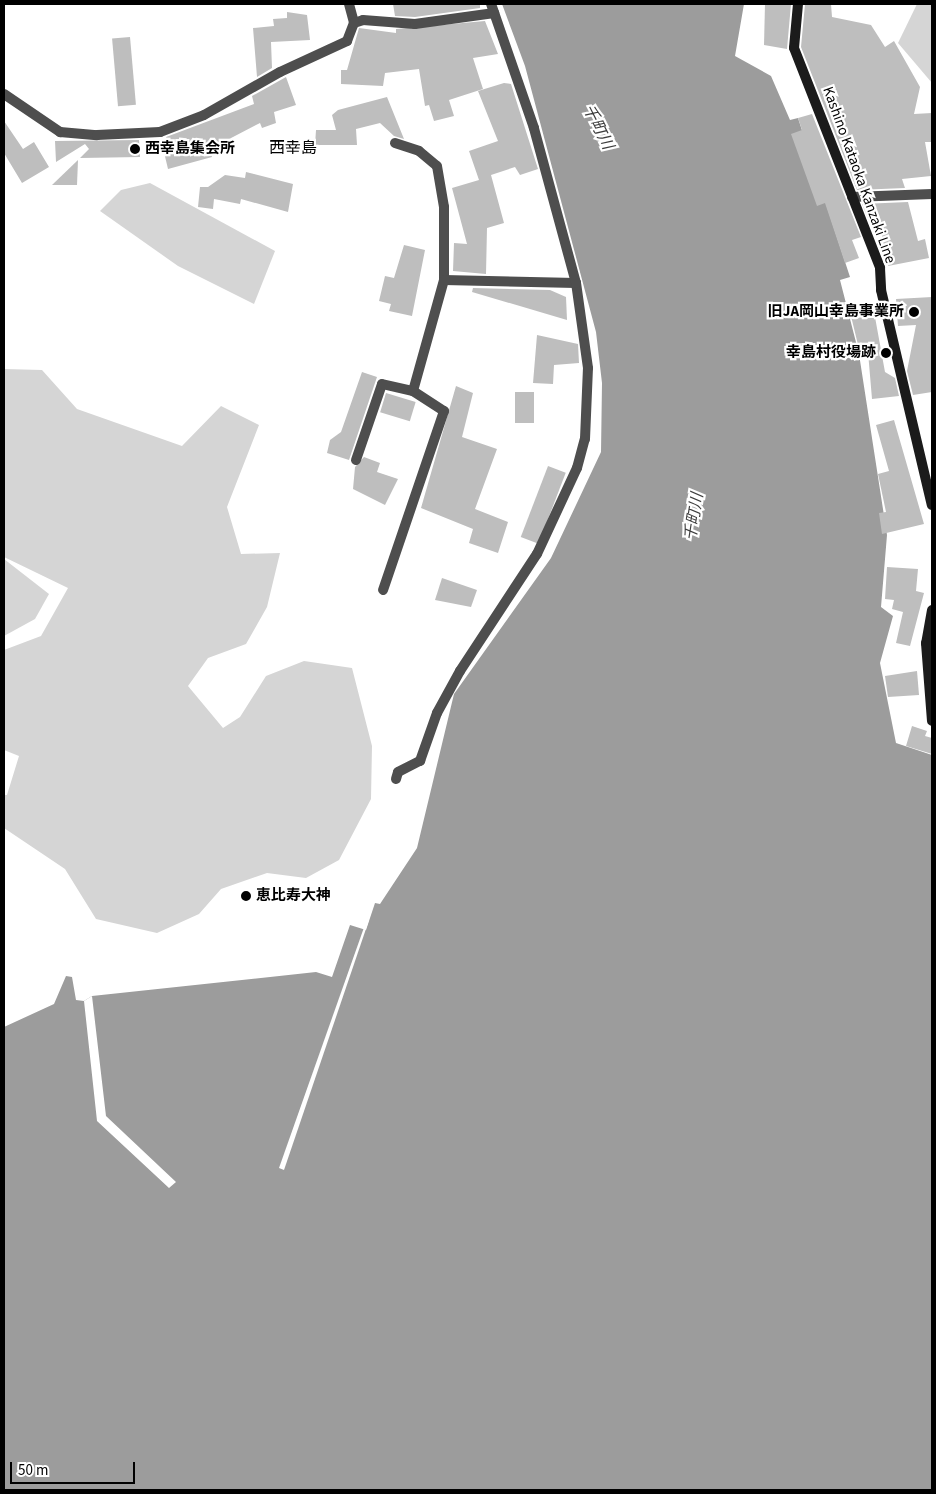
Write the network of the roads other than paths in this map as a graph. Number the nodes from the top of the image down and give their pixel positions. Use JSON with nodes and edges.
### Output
{"nodes":[{"id":1,"x":349,"y":4,"type":"edge"},
{"id":2,"x":798,"y":4,"type":"edge"},
{"id":3,"x":492,"y":8,"type":"edge"},
{"id":4,"x":354,"y":23,"type":"junction"},
{"id":5,"x":4,"y":94,"type":"edge"},
{"id":6,"x":395,"y":143,"type":"dead end"},
{"id":7,"x":932,"y":194,"type":"edge"},
{"id":8,"x":852,"y":196,"type":"junction"},
{"id":9,"x":444,"y":280,"type":"junction"},
{"id":10,"x":576,"y":283,"type":"junction"},
{"id":11,"x":413,"y":391,"type":"junction"},
{"id":12,"x":356,"y":460,"type":"dead end"},
{"id":13,"x":932,"y":505,"type":"edge"},
{"id":14,"x":383,"y":590,"type":"dead end"},
{"id":15,"x":932,"y":610,"type":"edge"},
{"id":16,"x":932,"y":721,"type":"edge"},
{"id":17,"x":396,"y":779,"type":"dead end"}],
"edges":[{"from":1,"to":4,"type":"street"},
{"from":2,"to":8,"type":"main road","name":"Kashino Kataoka Kanzaki Line"},
{"from":3,"to":4,"type":"street"},
{"from":3,"to":10,"type":"street"},
{"from":4,"to":5,"type":"street"},
{"from":6,"to":9,"type":"street"},
{"from":7,"to":8,"type":"street"},
{"from":8,"to":13,"type":"main road","name":"Kashino Kataoka Kanzaki Line"},
{"from":9,"to":10,"type":"street"},
{"from":9,"to":11,"type":"street"},
{"from":10,"to":17,"type":"street"},
{"from":11,"to":12,"type":"street"},
{"from":11,"to":14,"type":"street"},
{"from":15,"to":16,"type":"main road"}]}
